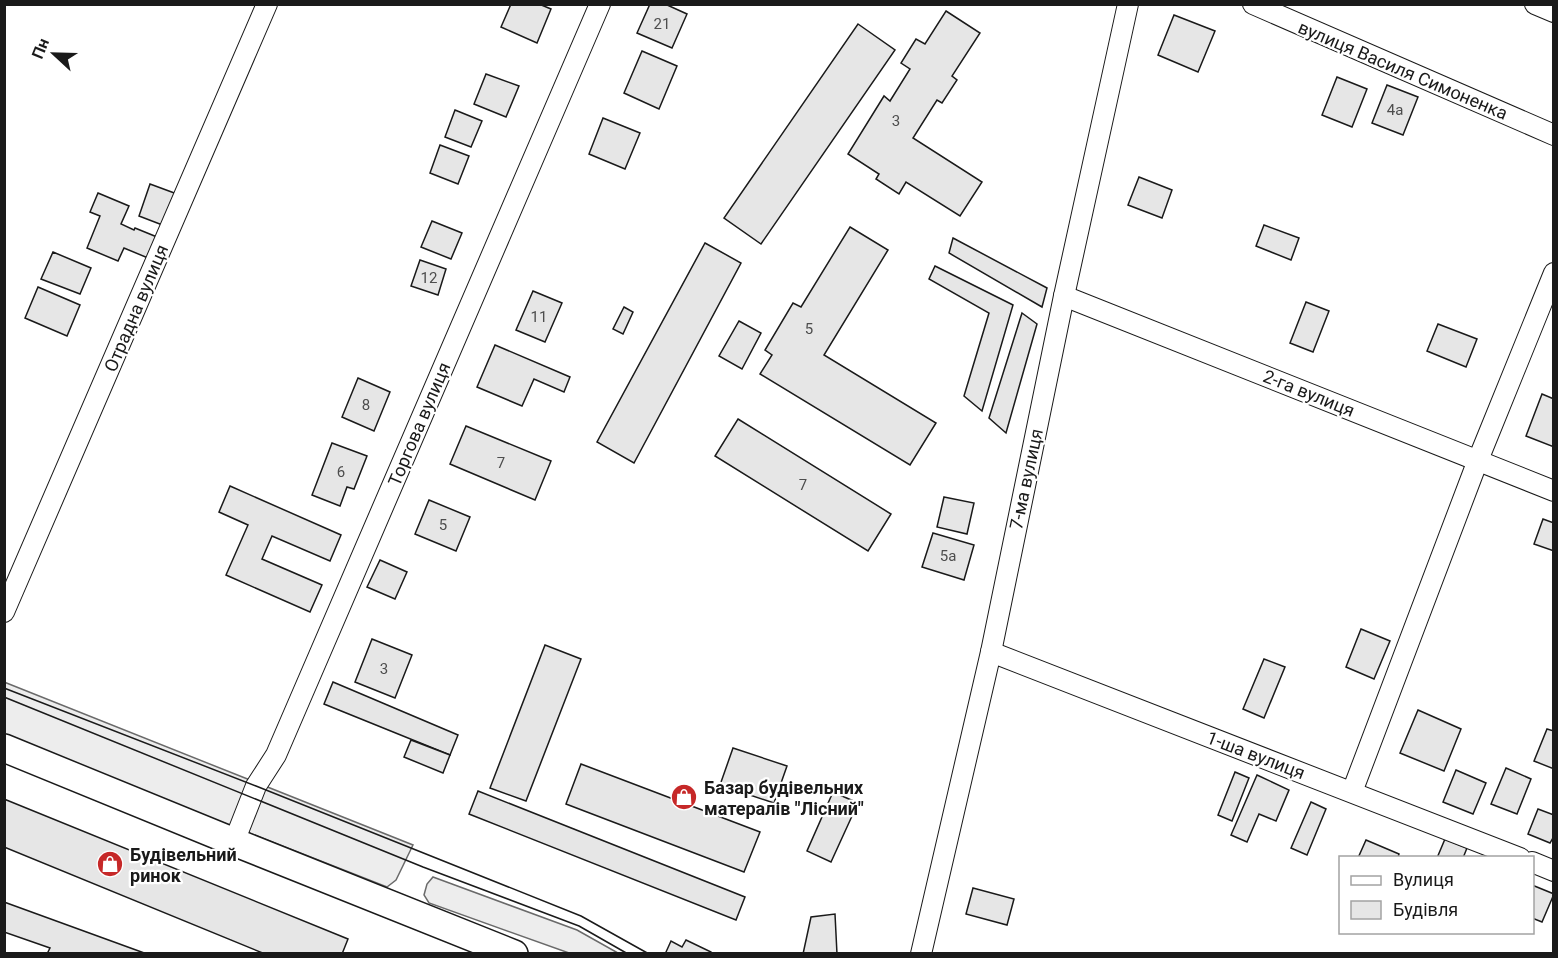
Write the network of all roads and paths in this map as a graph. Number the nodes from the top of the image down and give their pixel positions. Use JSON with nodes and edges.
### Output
{"nodes":[{"id":1,"x":267,"y":4,"type":"edge"},
{"id":2,"x":600,"y":4,"type":"edge"},
{"id":3,"x":1128,"y":4,"type":"edge"},
{"id":4,"x":1253,"y":4,"type":"edge"},
{"id":5,"x":1535,"y":4,"type":"edge"},
{"id":6,"x":1554,"y":12,"type":"edge"},
{"id":7,"x":1554,"y":135,"type":"edge"},
{"id":8,"x":1554,"y":273,"type":"edge"},
{"id":9,"x":1064,"y":296,"type":"junction"},
{"id":10,"x":1478,"y":460,"type":"junction"},
{"id":11,"x":1554,"y":491,"type":"edge"},
{"id":12,"x":4,"y":612,"type":"edge"},
{"id":13,"x":991,"y":652,"type":"junction"},
{"id":14,"x":4,"y":748,"type":"edge"},
{"id":15,"x":1352,"y":792,"type":"junction"},
{"id":16,"x":234,"y":842,"type":"junction"},
{"id":17,"x":1515,"y":856,"type":"edge"},
{"id":18,"x":1534,"y":862,"type":"edge"},
{"id":19,"x":1554,"y":871,"type":"edge"},
{"id":20,"x":514,"y":954,"type":"edge"},
{"id":21,"x":921,"y":954,"type":"edge"}],
"edges":[{"from":1,"to":12,"type":"street","name":"Отрадна вулиця"},
{"from":2,"to":16,"type":"street","name":"Торгова вулиця"},
{"from":3,"to":9,"type":"street","name":"7-ма вулиця"},
{"from":4,"to":7,"type":"street","name":"вулиця Василя Симоненка"},
{"from":5,"to":6,"type":"street"},
{"from":8,"to":10,"type":"street"},
{"from":9,"to":10,"type":"street","name":"2-га вулиця"},
{"from":9,"to":13,"type":"street","name":"7-ма вулиця"},
{"from":10,"to":11,"type":"street","name":"2-га вулиця"},
{"from":10,"to":15,"type":"street"},
{"from":13,"to":15,"type":"street","name":"1-ша вулиця"},
{"from":13,"to":21,"type":"street","name":"7-ма вулиця"},
{"from":14,"to":16,"type":"main road"},
{"from":15,"to":17,"type":"street","name":"1-ша вулиця"},
{"from":16,"to":20,"type":"main road"},
{"from":18,"to":19,"type":"street"}]}
